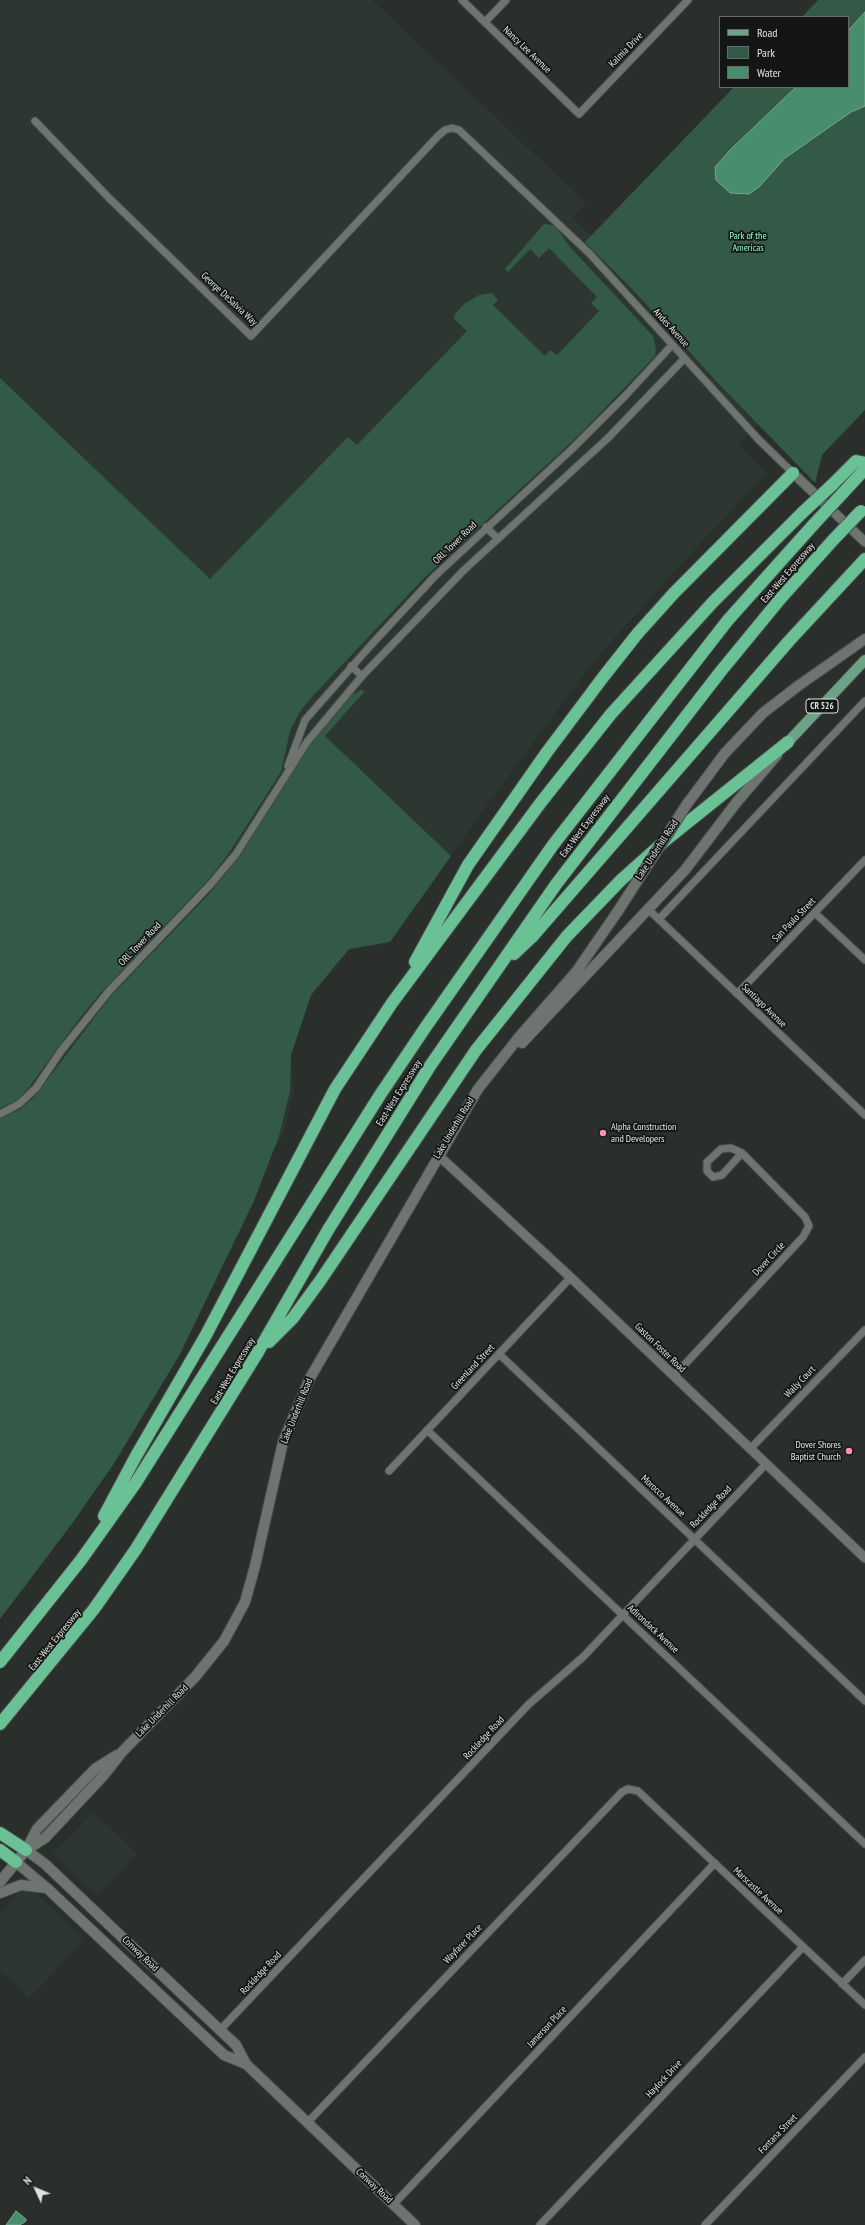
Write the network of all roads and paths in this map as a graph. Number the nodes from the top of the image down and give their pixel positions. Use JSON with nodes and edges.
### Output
{"nodes":[{"id":1,"x":462,"y":0,"type":"edge"},
{"id":2,"x":506,"y":0,"type":"edge"},
{"id":3,"x":688,"y":0,"type":"edge"},
{"id":4,"x":485,"y":22,"type":"junction"},
{"id":5,"x":579,"y":114,"type":"joint"},
{"id":6,"x":35,"y":121,"type":"dead end"},
{"id":7,"x":459,"y":130,"type":"joint"},
{"id":8,"x":672,"y":345,"type":"junction"},
{"id":9,"x":684,"y":359,"type":"junction"},
{"id":10,"x":865,"y":463,"type":"edge"},
{"id":11,"x":865,"y":469,"type":"edge"},
{"id":12,"x":792,"y":473,"type":"junction"},
{"id":13,"x":863,"y":509,"type":"edge"},
{"id":14,"x":486,"y":527,"type":"junction"},
{"id":15,"x":498,"y":539,"type":"junction"},
{"id":16,"x":865,"y":542,"type":"edge"},
{"id":17,"x":862,"y":562,"type":"edge"},
{"id":18,"x":865,"y":639,"type":"edge"},
{"id":19,"x":865,"y":660,"type":"edge"},
{"id":20,"x":351,"y":666,"type":"junction"},
{"id":21,"x":362,"y":676,"type":"junction"},
{"id":22,"x":865,"y":702,"type":"edge"},
{"id":23,"x":788,"y":742,"type":"junction"},
{"id":24,"x":284,"y":778,"type":"junction"},
{"id":25,"x":865,"y":860,"type":"edge"},
{"id":26,"x":649,"y":910,"type":"junction"},
{"id":27,"x":815,"y":913,"type":"junction"},
{"id":28,"x":659,"y":919,"type":"junction"},
{"id":29,"x":865,"y":960,"type":"edge"},
{"id":30,"x":493,"y":974,"type":"junction"},
{"id":31,"x":737,"y":994,"type":"junction"},
{"id":32,"x":392,"y":1002,"type":"junction"},
{"id":33,"x":478,"y":1089,"type":"junction"},
{"id":34,"x":0,"y":1114,"type":"edge"},
{"id":35,"x":865,"y":1115,"type":"edge"},
{"id":36,"x":742,"y":1153,"type":"junction"},
{"id":37,"x":438,"y":1155,"type":"junction"},
{"id":38,"x":571,"y":1277,"type":"junction"},
{"id":39,"x":865,"y":1330,"type":"edge"},
{"id":40,"x":258,"y":1352,"type":"junction"},
{"id":41,"x":499,"y":1354,"type":"junction"},
{"id":42,"x":674,"y":1376,"type":"junction"},
{"id":43,"x":428,"y":1430,"type":"junction"},
{"id":44,"x":750,"y":1449,"type":"junction"},
{"id":45,"x":766,"y":1464,"type":"junction"},
{"id":46,"x":389,"y":1470,"type":"dead end"},
{"id":47,"x":694,"y":1539,"type":"junction"},
{"id":48,"x":865,"y":1558,"type":"edge"},
{"id":49,"x":81,"y":1560,"type":"junction"},
{"id":50,"x":623,"y":1614,"type":"junction"},
{"id":51,"x":0,"y":1662,"type":"edge"},
{"id":52,"x":865,"y":1701,"type":"edge"},
{"id":53,"x":0,"y":1724,"type":"edge"},
{"id":54,"x":638,"y":1791,"type":"joint"},
{"id":55,"x":0,"y":1833,"type":"edge"},
{"id":56,"x":865,"y":1844,"type":"edge"},
{"id":57,"x":0,"y":1850,"type":"edge"},
{"id":58,"x":26,"y":1850,"type":"junction"},
{"id":59,"x":16,"y":1862,"type":"junction"},
{"id":60,"x":715,"y":1863,"type":"junction"},
{"id":61,"x":0,"y":1882,"type":"edge"},
{"id":62,"x":48,"y":1889,"type":"junction"},
{"id":63,"x":0,"y":1893,"type":"edge"},
{"id":64,"x":803,"y":1947,"type":"junction"},
{"id":65,"x":865,"y":1960,"type":"edge"},
{"id":66,"x":842,"y":1984,"type":"junction"},
{"id":67,"x":865,"y":2005,"type":"edge"},
{"id":68,"x":220,"y":2030,"type":"junction"},
{"id":69,"x":865,"y":2057,"type":"edge"},
{"id":70,"x":246,"y":2064,"type":"junction"},
{"id":71,"x":307,"y":2123,"type":"junction"},
{"id":72,"x":393,"y":2205,"type":"junction"},
{"id":73,"x":415,"y":2225,"type":"edge"},
{"id":74,"x":540,"y":2225,"type":"edge"},
{"id":75,"x":705,"y":2225,"type":"edge"}],
"edges":[{"from":1,"to":4,"type":"street","name":"Nancy Lee Avenue"},
{"from":2,"to":4,"type":"street"},
{"from":3,"to":5,"type":"street","name":"Kalmia Drive"},
{"from":4,"to":5,"type":"street","name":"Nancy Lee Avenue"},
{"from":6,"to":7,"type":"street","name":"George DeSalvia Way"},
{"from":7,"to":8,"type":"street","name":"Andes Avenue"},
{"from":8,"to":9,"type":"street","name":"Andes Avenue"},
{"from":8,"to":14,"type":"street","name":"ORL Tower Road"},
{"from":9,"to":12,"type":"street","name":"Andes Avenue"},
{"from":9,"to":15,"type":"street","name":"ORL Tower Road"},
{"from":10,"to":32,"type":"highway","bridge":true},
{"from":11,"to":49,"type":"highway","name":"East-West Expressway","bridge":true},
{"from":12,"to":16,"type":"street","name":"Andes Avenue"},
{"from":12,"to":32,"type":"highway"},
{"from":13,"to":30,"type":"highway","name":"East-West Expressway","bridge":true},
{"from":14,"to":15,"type":"street"},
{"from":14,"to":20,"type":"street","name":"ORL Tower Road"},
{"from":15,"to":21,"type":"street","name":"ORL Tower Road"},
{"from":17,"to":30,"type":"highway"},
{"from":18,"to":33,"type":"main road","name":"Lake Underhill Road","number":"CR 526","bridge":true},
{"from":19,"to":23,"type":"main road","name":"Lake Underhill Road","number":"CR 526"},
{"from":20,"to":21,"type":"street"},
{"from":20,"to":24,"type":"street","name":"ORL Tower Road"},
{"from":21,"to":24,"type":"street","name":"ORL Tower Road"},
{"from":22,"to":28,"type":"street"},
{"from":23,"to":26,"type":"main road","name":"Lake Underhill Road","number":"CR 526"},
{"from":23,"to":40,"type":"highway"},
{"from":24,"to":34,"type":"street","name":"ORL Tower Road"},
{"from":25,"to":27,"type":"street","name":"San Paulo Street"},
{"from":26,"to":28,"type":"street","name":"Santiago Avenue"},
{"from":26,"to":33,"type":"main road","name":"Lake Underhill Road","number":"CR 526"},
{"from":27,"to":29,"type":"street"},
{"from":27,"to":31,"type":"street","name":"San Paulo Street"},
{"from":28,"to":31,"type":"street","name":"Santiago Avenue"},
{"from":30,"to":40,"type":"highway","name":"East-West Expressway"},
{"from":31,"to":35,"type":"street","name":"Santiago Avenue"},
{"from":32,"to":49,"type":"highway"},
{"from":33,"to":37,"type":"main road","name":"Lake Underhill Road","number":"CR 526"},
{"from":36,"to":36,"type":"street"},
{"from":36,"to":42,"type":"street","name":"Dover Circle"},
{"from":37,"to":38,"type":"street","name":"Gaston Foster Road"},
{"from":37,"to":58,"type":"main road","name":"Lake Underhill Road","number":"CR 526"},
{"from":38,"to":41,"type":"street","name":"Greenland Street"},
{"from":38,"to":42,"type":"street","name":"Gaston Foster Road"},
{"from":39,"to":44,"type":"street","name":"Wally Court"},
{"from":40,"to":53,"type":"highway","name":"East-West Expressway"},
{"from":41,"to":43,"type":"street","name":"Greenland Street"},
{"from":41,"to":47,"type":"street","name":"Morocco Avenue"},
{"from":42,"to":44,"type":"street","name":"Gaston Foster Road"},
{"from":43,"to":46,"type":"street","name":"Greenland Street"},
{"from":43,"to":50,"type":"street","name":"Adirondack Avenue"},
{"from":44,"to":45,"type":"street","name":"Gaston Foster Road"},
{"from":45,"to":47,"type":"street","name":"Rockledge Road"},
{"from":45,"to":48,"type":"street","name":"Gaston Foster Road"},
{"from":47,"to":50,"type":"street","name":"Rockledge Road"},
{"from":47,"to":52,"type":"street","name":"Morocco Avenue"},
{"from":49,"to":51,"type":"highway","name":"East-West Expressway"},
{"from":50,"to":56,"type":"street","name":"Adirondack Avenue"},
{"from":50,"to":68,"type":"street","name":"Rockledge Road"},
{"from":54,"to":60,"type":"street","name":"Marscastle Avenue"},
{"from":54,"to":71,"type":"street","name":"Wayfarer Place"},
{"from":55,"to":58,"type":"highway"},
{"from":57,"to":59,"type":"highway"},
{"from":58,"to":59,"type":"main road","name":"Lake Underhill Road"},
{"from":58,"to":68,"type":"main road","name":"Conway Road"},
{"from":59,"to":61,"type":"main road","name":"Lake Underhill Road"},
{"from":59,"to":62,"type":"main road","name":"Conway Road"},
{"from":60,"to":64,"type":"street","name":"Marscastle Avenue"},
{"from":60,"to":72,"type":"street","name":"Jamerson Place"},
{"from":62,"to":63,"type":"main road"},
{"from":62,"to":70,"type":"main road","name":"Conway Road"},
{"from":64,"to":66,"type":"street","name":"Marscastle Avenue"},
{"from":64,"to":74,"type":"street","name":"Haylock Drive"},
{"from":65,"to":66,"type":"street"},
{"from":66,"to":67,"type":"street","name":"Marscastle Avenue"},
{"from":68,"to":70,"type":"main road","name":"Conway Road"},
{"from":69,"to":75,"type":"street","name":"Fontana Street"},
{"from":70,"to":71,"type":"main road","name":"Conway Road"},
{"from":71,"to":72,"type":"main road","name":"Conway Road"},
{"from":72,"to":73,"type":"main road","name":"Conway Road"}]}
